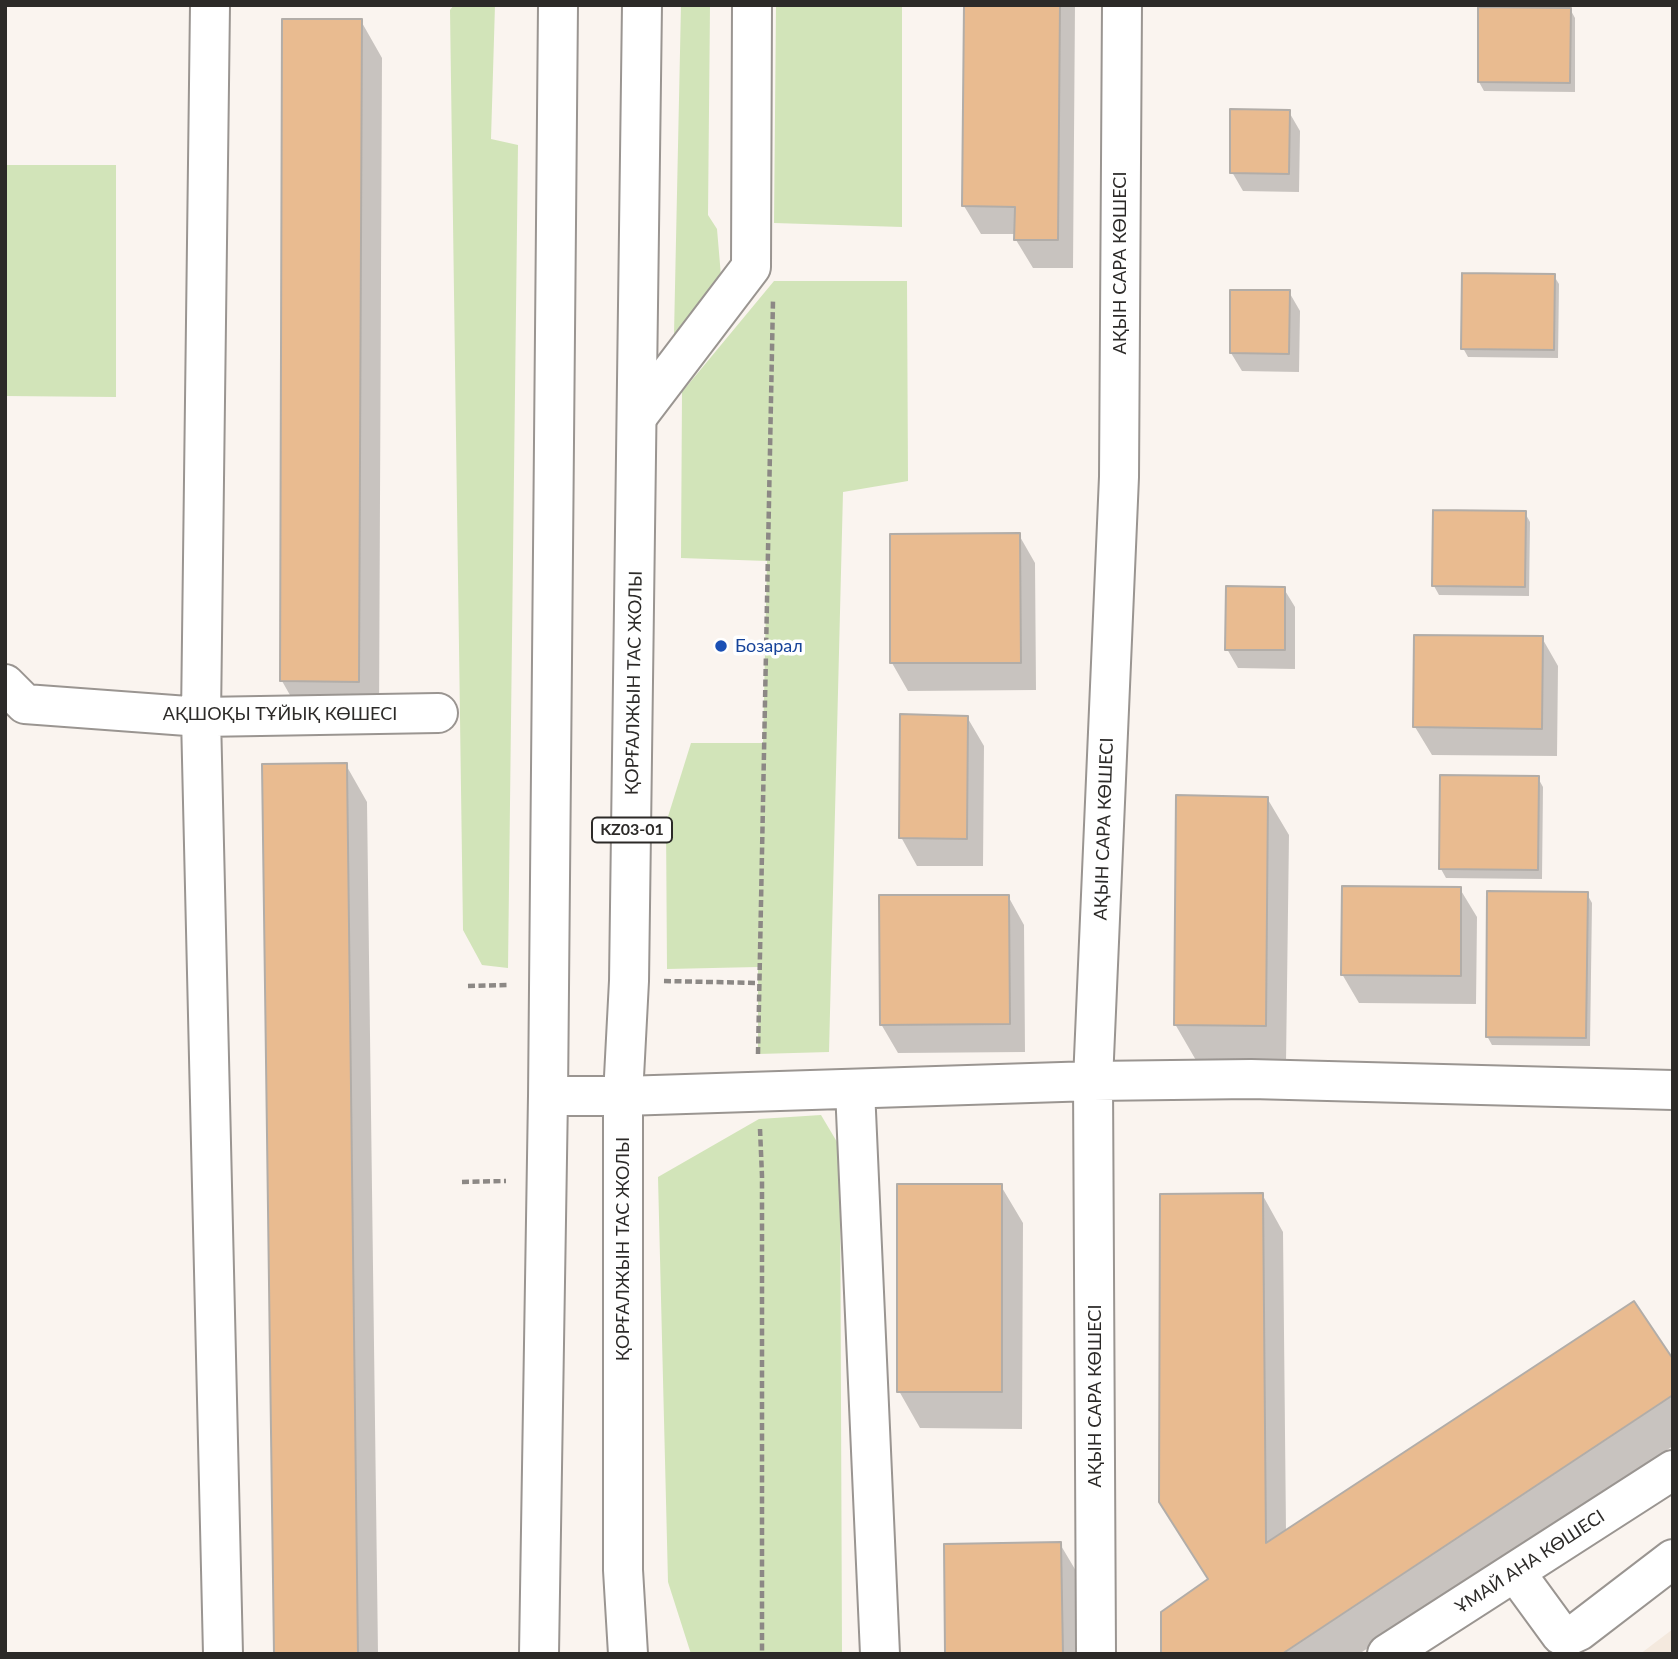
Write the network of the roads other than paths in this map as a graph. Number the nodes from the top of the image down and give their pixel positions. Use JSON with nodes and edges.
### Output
{"nodes":[{"id":1,"x":210,"y":5,"type":"edge"},
{"id":2,"x":558,"y":5,"type":"edge"},
{"id":3,"x":642,"y":5,"type":"edge"},
{"id":4,"x":752,"y":5,"type":"edge"},
{"id":5,"x":1122,"y":5,"type":"edge"},
{"id":6,"x":637,"y":417,"type":"junction"},
{"id":7,"x":5,"y":684,"type":"edge"},
{"id":8,"x":438,"y":713,"type":"dead end"},
{"id":9,"x":201,"y":717,"type":"junction"},
{"id":10,"x":1093,"y":1081,"type":"junction"},
{"id":11,"x":855,"y":1089,"type":"junction"},
{"id":12,"x":1673,"y":1090,"type":"edge"},
{"id":13,"x":548,"y":1096,"type":"junction"},
{"id":14,"x":623,"y":1097,"type":"junction"},
{"id":15,"x":1673,"y":1470,"type":"edge"},
{"id":16,"x":1673,"y":1559,"type":"edge"},
{"id":17,"x":623,"y":1570,"type":"junction"},
{"id":18,"x":1515,"y":1572,"type":"junction"},
{"id":19,"x":223,"y":1654,"type":"edge"},
{"id":20,"x":539,"y":1654,"type":"edge"},
{"id":21,"x":628,"y":1654,"type":"edge"},
{"id":22,"x":648,"y":1654,"type":"edge"},
{"id":23,"x":880,"y":1654,"type":"edge"},
{"id":24,"x":1096,"y":1654,"type":"edge"},
{"id":25,"x":1387,"y":1654,"type":"edge"}],
"edges":[{"from":1,"to":9,"type":"street"},
{"from":2,"to":13,"type":"street"},
{"from":3,"to":6,"type":"street","name":"ҚОРҒАЛЖЫН ТАС ЖОЛЫ","number":"KZ03-01"},
{"from":4,"to":6,"type":"street"},
{"from":5,"to":10,"type":"street","name":"АҚЫН САРА КӨШЕСІ"},
{"from":6,"to":14,"type":"street","name":"ҚОРҒАЛЖЫН ТАС ЖОЛЫ","number":"KZ03-01"},
{"from":7,"to":9,"type":"street","name":"АҚШОҚЫ ТҰЙЫҚ КӨШЕСІ"},
{"from":8,"to":9,"type":"street","name":"АҚШОҚЫ ТҰЙЫҚ КӨШЕСІ"},
{"from":9,"to":19,"type":"street"},
{"from":10,"to":11,"type":"street"},
{"from":10,"to":12,"type":"street"},
{"from":10,"to":24,"type":"street","name":"АҚЫН САРА КӨШЕСІ"},
{"from":11,"to":14,"type":"street"},
{"from":11,"to":23,"type":"street"},
{"from":13,"to":14,"type":"street"},
{"from":13,"to":20,"type":"street"},
{"from":14,"to":17,"type":"street","name":"ҚОРҒАЛЖЫН ТАС ЖОЛЫ","number":"KZ03-01"},
{"from":15,"to":18,"type":"street","name":"ҰМАЙ АНА КӨШЕСІ"},
{"from":16,"to":18,"type":"street"},
{"from":17,"to":21,"type":"street","name":"ҚОРҒАЛЖЫН ТАС ЖОЛЫ","number":"KZ03-01"},
{"from":17,"to":22,"type":"street"},
{"from":18,"to":25,"type":"street","name":"ҰМАЙ АНА КӨШЕСІ"}]}
